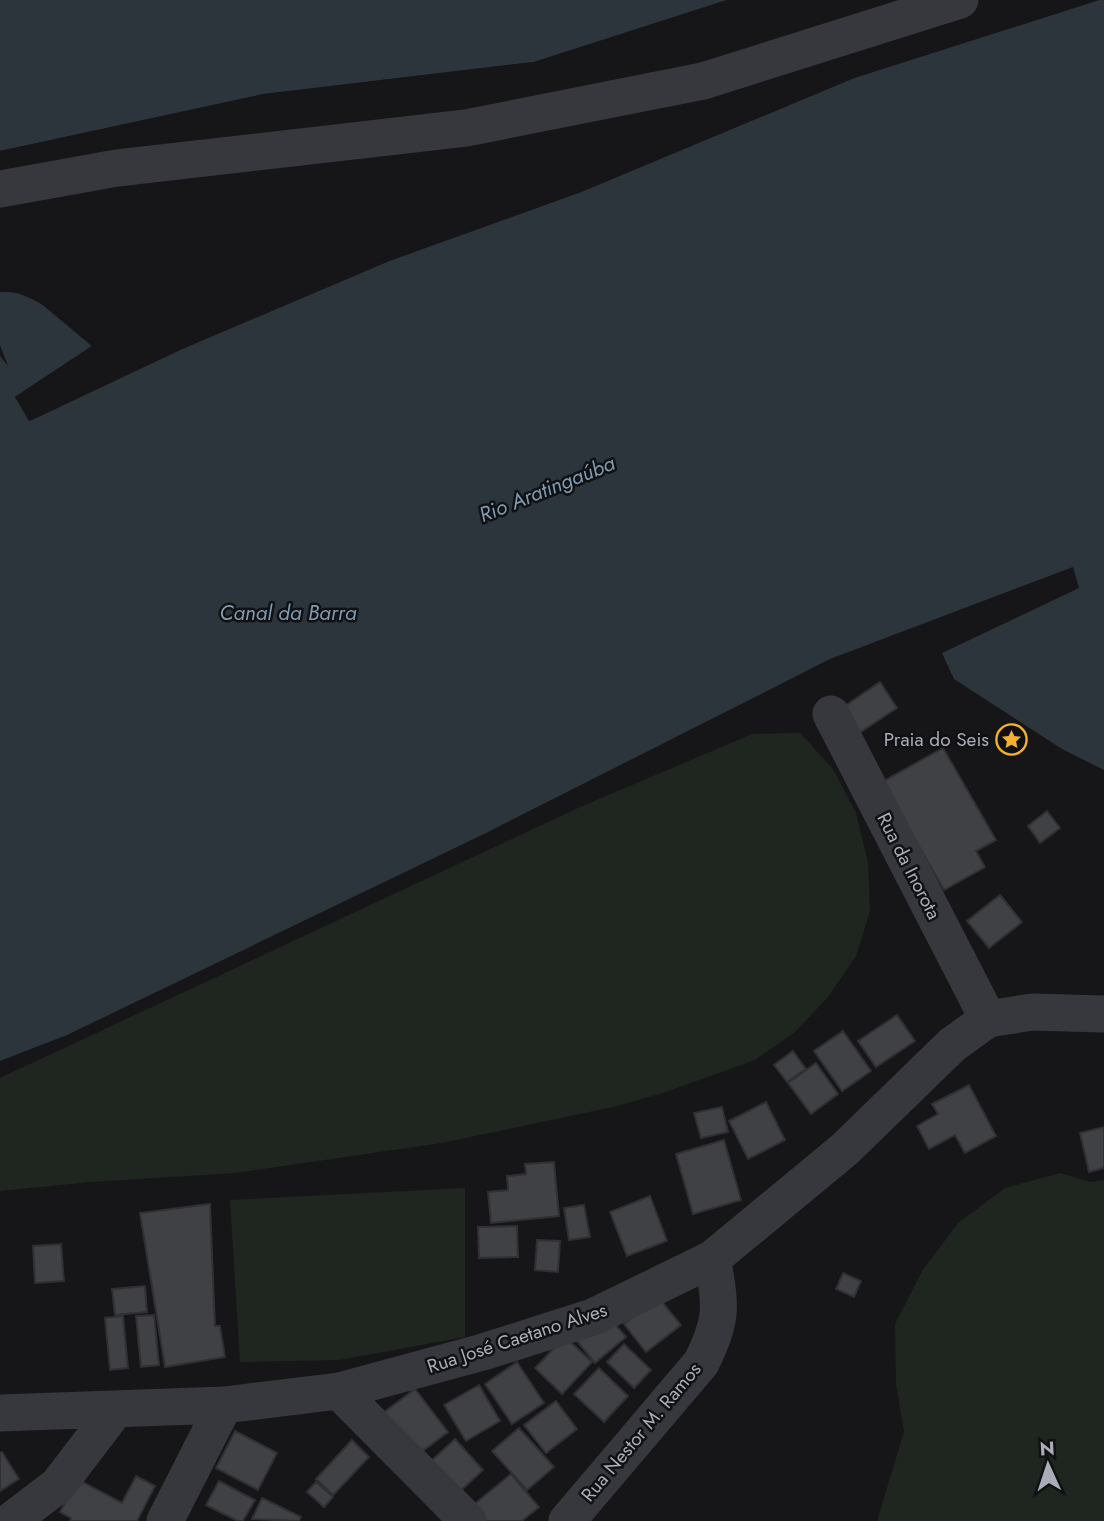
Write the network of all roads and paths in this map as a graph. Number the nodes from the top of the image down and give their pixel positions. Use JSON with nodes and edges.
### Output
{"nodes":[{"id":1,"x":960,"y":0,"type":"edge"},
{"id":2,"x":0,"y":189,"type":"edge"},
{"id":3,"x":831,"y":714,"type":"dead end"},
{"id":4,"x":1104,"y":1014,"type":"edge"},
{"id":5,"x":988,"y":1018,"type":"junction"},
{"id":6,"x":712,"y":1259,"type":"junction"},
{"id":7,"x":338,"y":1391,"type":"junction"},
{"id":8,"x":224,"y":1405,"type":"junction"},
{"id":9,"x":116,"y":1409,"type":"junction"},
{"id":10,"x":0,"y":1413,"type":"edge"},
{"id":11,"x":11,"y":1521,"type":"edge"},
{"id":12,"x":165,"y":1521,"type":"edge"},
{"id":13,"x":468,"y":1521,"type":"edge"},
{"id":14,"x":567,"y":1521,"type":"edge"}],
"edges":[{"from":1,"to":2,"type":"street"},
{"from":3,"to":5,"type":"street","name":"Rua da Inorota"},
{"from":4,"to":5,"type":"street","name":"Rua José Caetano Alves"},
{"from":5,"to":6,"type":"street","name":"Rua José Caetano Alves"},
{"from":6,"to":7,"type":"street","name":"Rua José Caetano Alves"},
{"from":6,"to":14,"type":"street","name":"Rua Nestor M. Ramos"},
{"from":7,"to":8,"type":"street","name":"Rua José Caetano Alves"},
{"from":7,"to":13,"type":"street"},
{"from":8,"to":9,"type":"street","name":"Rua José Caetano Alves"},
{"from":8,"to":12,"type":"street"},
{"from":9,"to":10,"type":"street","name":"Rua José Caetano Alves"},
{"from":9,"to":11,"type":"street"}]}
